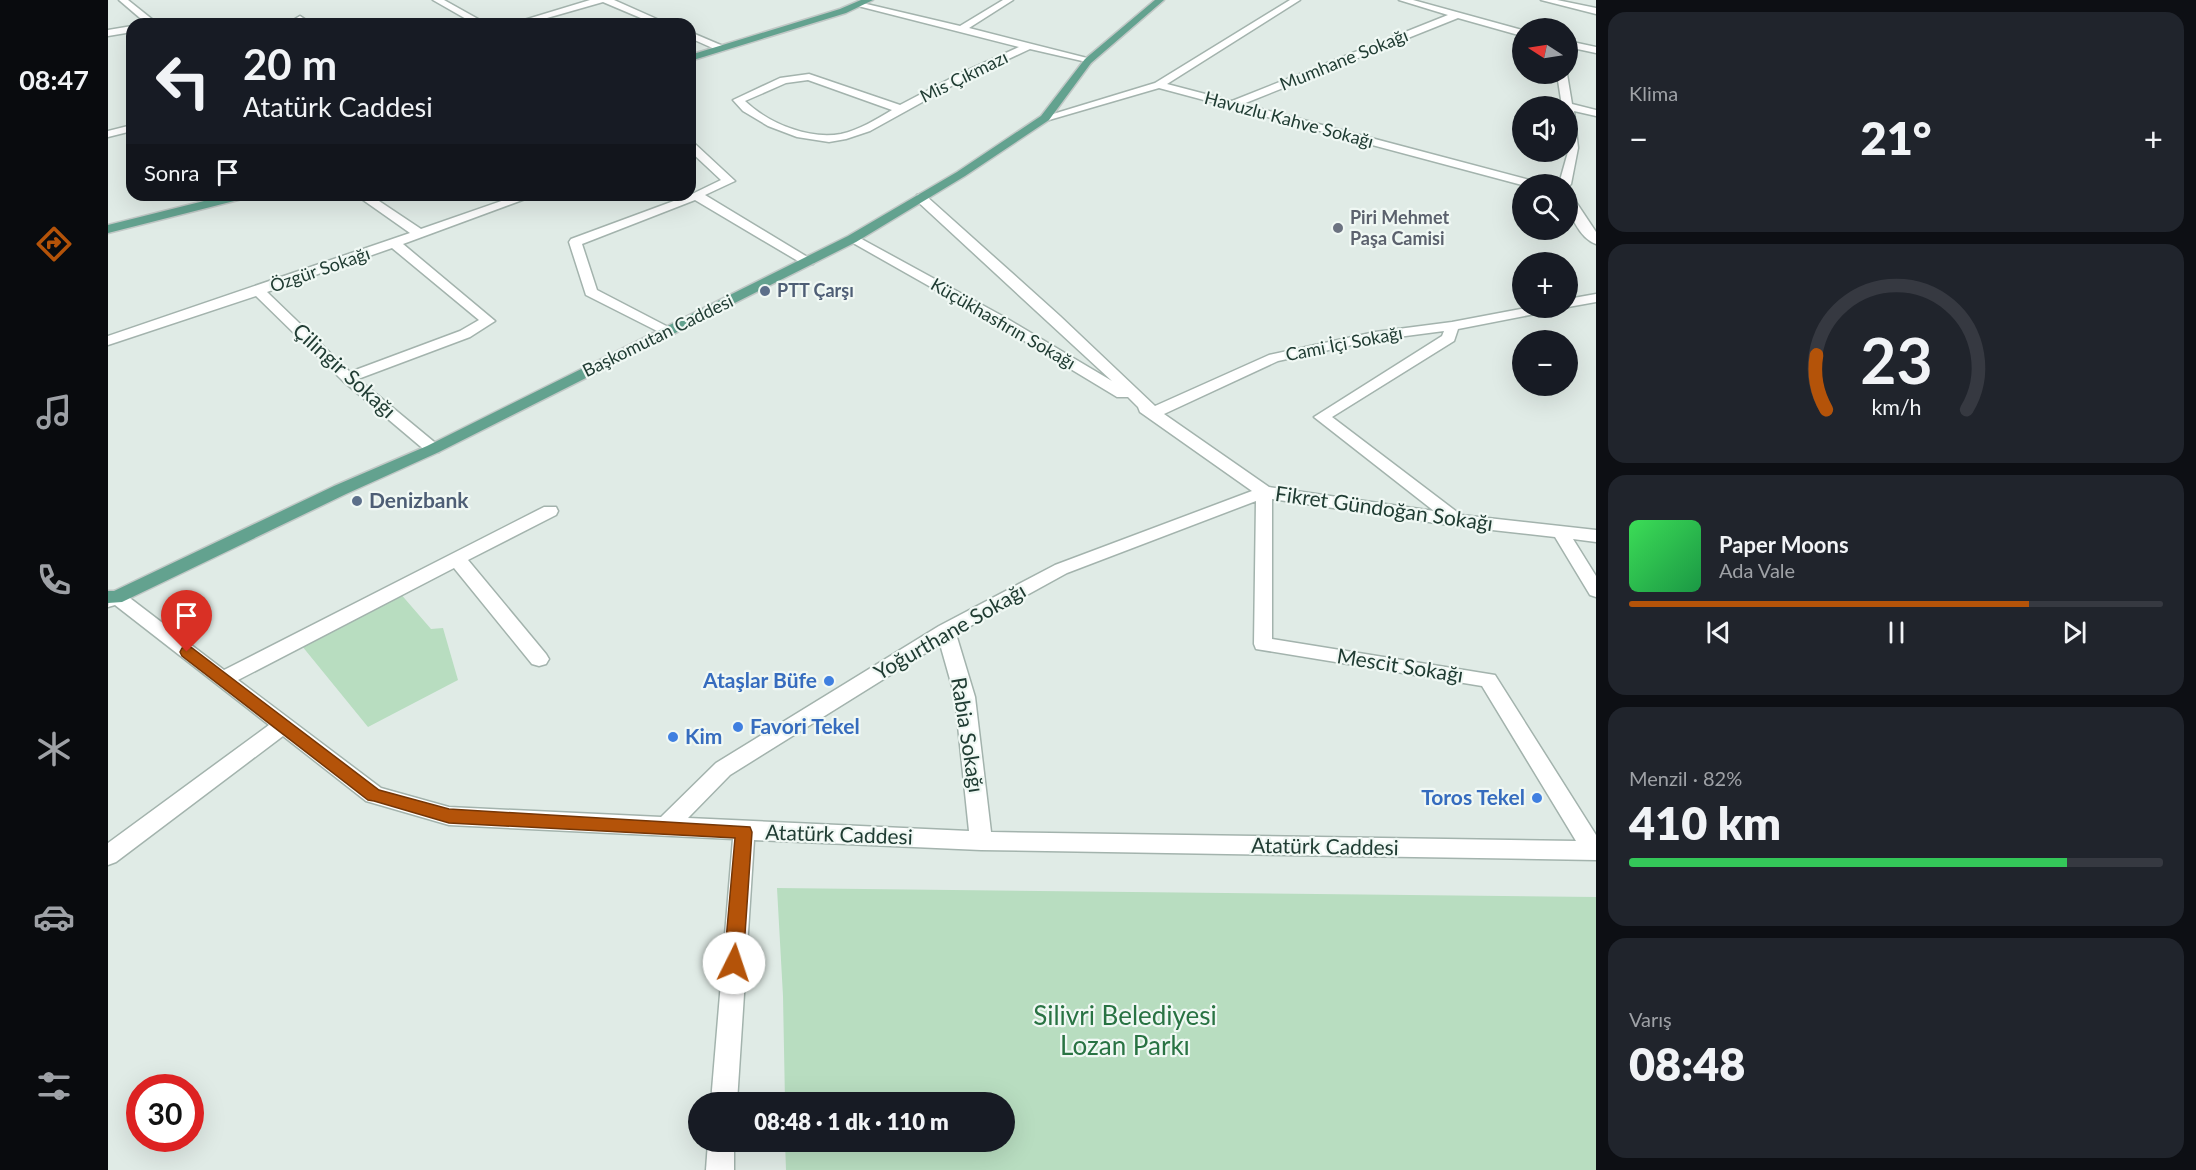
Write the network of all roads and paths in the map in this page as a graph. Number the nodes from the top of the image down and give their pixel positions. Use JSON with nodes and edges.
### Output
{"nodes":[{"id":1,"x":123,"y":0,"type":"edge"},
{"id":2,"x":437,"y":0,"type":"edge"},
{"id":3,"x":600,"y":0,"type":"edge"},
{"id":4,"x":606,"y":0,"type":"edge"},
{"id":5,"x":1009,"y":0,"type":"edge"},
{"id":6,"x":1161,"y":0,"type":"edge"},
{"id":7,"x":1296,"y":0,"type":"edge"},
{"id":8,"x":1403,"y":0,"type":"edge"},
{"id":9,"x":1545,"y":0,"type":"edge"},
{"id":10,"x":865,"y":2,"type":"edge"},
{"id":11,"x":1596,"y":11,"type":"edge"},
{"id":12,"x":1457,"y":15,"type":"junction"},
{"id":13,"x":146,"y":18,"type":"edge"},
{"id":14,"x":471,"y":18,"type":"edge"},
{"id":15,"x":537,"y":18,"type":"edge"},
{"id":16,"x":649,"y":18,"type":"edge"},
{"id":17,"x":961,"y":29,"type":"junction"},
{"id":18,"x":126,"y":30,"type":"edge"},
{"id":19,"x":1512,"y":30,"type":"edge"},
{"id":20,"x":108,"y":33,"type":"edge"},
{"id":21,"x":696,"y":38,"type":"edge"},
{"id":22,"x":1029,"y":46,"type":"junction"},
{"id":23,"x":1578,"y":46,"type":"edge"},
{"id":24,"x":720,"y":48,"type":"junction"},
{"id":25,"x":1596,"y":50,"type":"edge"},
{"id":26,"x":696,"y":56,"type":"edge"},
{"id":27,"x":1088,"y":61,"type":"junction"},
{"id":28,"x":1159,"y":85,"type":"junction"},
{"id":29,"x":1231,"y":105,"type":"junction"},
{"id":30,"x":900,"y":109,"type":"junction"},
{"id":31,"x":1578,"y":109,"type":"edge"},
{"id":32,"x":1596,"y":113,"type":"edge"},
{"id":33,"x":1045,"y":118,"type":"junction"},
{"id":34,"x":126,"y":130,"type":"edge"},
{"id":35,"x":108,"y":134,"type":"edge"},
{"id":36,"x":696,"y":151,"type":"edge"},
{"id":37,"x":1512,"y":179,"type":"edge"},
{"id":38,"x":696,"y":195,"type":"joint"},
{"id":39,"x":921,"y":198,"type":"junction"},
{"id":40,"x":218,"y":201,"type":"edge"},
{"id":41,"x":371,"y":201,"type":"edge"},
{"id":42,"x":512,"y":201,"type":"edge"},
{"id":43,"x":681,"y":201,"type":"edge"},
{"id":44,"x":1578,"y":212,"type":"edge"},
{"id":45,"x":108,"y":229,"type":"edge"},
{"id":46,"x":1591,"y":230,"type":"edge"},
{"id":47,"x":418,"y":233,"type":"junction"},
{"id":48,"x":852,"y":239,"type":"junction"},
{"id":49,"x":1596,"y":240,"type":"edge"},
{"id":50,"x":395,"y":244,"type":"junction"},
{"id":51,"x":808,"y":261,"type":"junction"},
{"id":52,"x":258,"y":291,"type":"junction"},
{"id":53,"x":1596,"y":298,"type":"edge"},
{"id":54,"x":1578,"y":301,"type":"edge"},
{"id":55,"x":1512,"y":314,"type":"edge"},
{"id":56,"x":1452,"y":326,"type":"junction"},
{"id":57,"x":667,"y":332,"type":"junction"},
{"id":58,"x":108,"y":340,"type":"edge"},
{"id":59,"x":348,"y":378,"type":"junction"},
{"id":60,"x":1152,"y":413,"type":"junction"},
{"id":61,"x":433,"y":449,"type":"junction"},
{"id":62,"x":1264,"y":492,"type":"junction"},
{"id":63,"x":550,"y":511,"type":"dead end"},
{"id":64,"x":1456,"y":520,"type":"junction"},
{"id":65,"x":1561,"y":533,"type":"junction"},
{"id":66,"x":1596,"y":536,"type":"edge"},
{"id":67,"x":458,"y":560,"type":"junction"},
{"id":68,"x":1596,"y":591,"type":"edge"},
{"id":69,"x":111,"y":598,"type":"edge"},
{"id":70,"x":946,"y":631,"type":"junction"},
{"id":71,"x":539,"y":658,"type":"dead end"},
{"id":72,"x":223,"y":679,"type":"junction"},
{"id":73,"x":284,"y":725,"type":"junction"},
{"id":74,"x":666,"y":826,"type":"junction"},
{"id":75,"x":744,"y":832,"type":"junction"},
{"id":76,"x":981,"y":841,"type":"junction"},
{"id":77,"x":1595,"y":851,"type":"edge"},
{"id":78,"x":108,"y":855,"type":"edge"},
{"id":79,"x":725,"y":1092,"type":"edge"},
{"id":80,"x":721,"y":1152,"type":"edge"},
{"id":81,"x":720,"y":1170,"type":"edge"}],
"edges":[{"from":1,"to":13,"type":"street"},
{"from":2,"to":14,"type":"street"},
{"from":3,"to":15,"type":"street"},
{"from":4,"to":16,"type":"street"},
{"from":5,"to":17,"type":"street"},
{"from":6,"to":27,"type":"main road","name":"Başkomutan Caddesi"},
{"from":7,"to":28,"type":"street"},
{"from":8,"to":12,"type":"street"},
{"from":9,"to":11,"type":"street"},
{"from":10,"to":17,"type":"street"},
{"from":10,"to":24,"type":"main road"},
{"from":12,"to":19,"type":"street"},
{"from":12,"to":29,"type":"street","name":"Mumhane Sokağı"},
{"from":17,"to":22,"type":"street"},
{"from":18,"to":20,"type":"street"},
{"from":21,"to":24,"type":"street"},
{"from":22,"to":27,"type":"street"},
{"from":22,"to":30,"type":"street","name":"Mis Çıkmazı"},
{"from":23,"to":25,"type":"street"},
{"from":24,"to":26,"type":"main road"},
{"from":27,"to":33,"type":"main road","name":"Başkomutan Caddesi"},
{"from":28,"to":29,"type":"street","name":"Havuzlu Kahve Sokağı"},
{"from":28,"to":33,"type":"street"},
{"from":29,"to":37,"type":"street","name":"Havuzlu Kahve Sokağı"},
{"from":30,"to":30,"type":"street","name":"Mis Çıkmazı"},
{"from":31,"to":32,"type":"street"},
{"from":33,"to":39,"type":"main road","name":"Başkomutan Caddesi"},
{"from":34,"to":35,"type":"street"},
{"from":36,"to":38,"type":"street"},
{"from":38,"to":51,"type":"street"},
{"from":39,"to":48,"type":"main road","name":"Başkomutan Caddesi"},
{"from":39,"to":60,"type":"street","name":"Fikret Gündoğan Sokağı"},
{"from":40,"to":45,"type":"main road"},
{"from":41,"to":47,"type":"street"},
{"from":42,"to":47,"type":"street","name":"Özgür Sokağı"},
{"from":43,"to":57,"type":"street"},
{"from":44,"to":46,"type":"street"},
{"from":46,"to":49,"type":"street"},
{"from":47,"to":50,"type":"street","name":"Özgür Sokağı"},
{"from":48,"to":51,"type":"main road","name":"Başkomutan Caddesi"},
{"from":48,"to":60,"type":"street","name":"Küçükhasfırın Sokağı"},
{"from":50,"to":52,"type":"street","name":"Özgür Sokağı"},
{"from":50,"to":59,"type":"street"},
{"from":51,"to":57,"type":"main road","name":"Başkomutan Caddesi"},
{"from":52,"to":58,"type":"street","name":"Özgür Sokağı"},
{"from":52,"to":59,"type":"street","name":"Çilingir Sokağı"},
{"from":53,"to":54,"type":"street"},
{"from":55,"to":56,"type":"street","name":"Cami İçi Sokağı"},
{"from":56,"to":60,"type":"street","name":"Cami İçi Sokağı"},
{"from":56,"to":64,"type":"street"},
{"from":57,"to":61,"type":"main road","name":"Başkomutan Caddesi"},
{"from":59,"to":61,"type":"street","name":"Çilingir Sokağı"},
{"from":60,"to":62,"type":"street","name":"Fikret Gündoğan Sokağı"},
{"from":61,"to":69,"type":"main road","name":"Başkomutan Caddesi"},
{"from":62,"to":64,"type":"street","name":"Fikret Gündoğan Sokağı"},
{"from":62,"to":70,"type":"street","name":"Yoğurthane Sokağı"},
{"from":62,"to":77,"type":"street","name":"Mescit Sokağı"},
{"from":63,"to":67,"type":"street"},
{"from":64,"to":65,"type":"street","name":"Fikret Gündoğan Sokağı"},
{"from":65,"to":66,"type":"street","name":"Fikret Gündoğan Sokağı"},
{"from":65,"to":68,"type":"street"},
{"from":67,"to":71,"type":"street"},
{"from":67,"to":72,"type":"street"},
{"from":69,"to":72,"type":"street","name":"Atatürk Caddesi"},
{"from":70,"to":74,"type":"street","name":"Yoğurthane Sokağı"},
{"from":70,"to":76,"type":"street","name":"Rabia Sokağı"},
{"from":72,"to":73,"type":"street","name":"Atatürk Caddesi"},
{"from":73,"to":74,"type":"street","name":"Atatürk Caddesi"},
{"from":73,"to":78,"type":"street"},
{"from":74,"to":75,"type":"street","name":"Atatürk Caddesi"},
{"from":75,"to":76,"type":"street","name":"Atatürk Caddesi"},
{"from":75,"to":79,"type":"street"},
{"from":76,"to":77,"type":"street","name":"Atatürk Caddesi"},
{"from":80,"to":81,"type":"street"}]}
